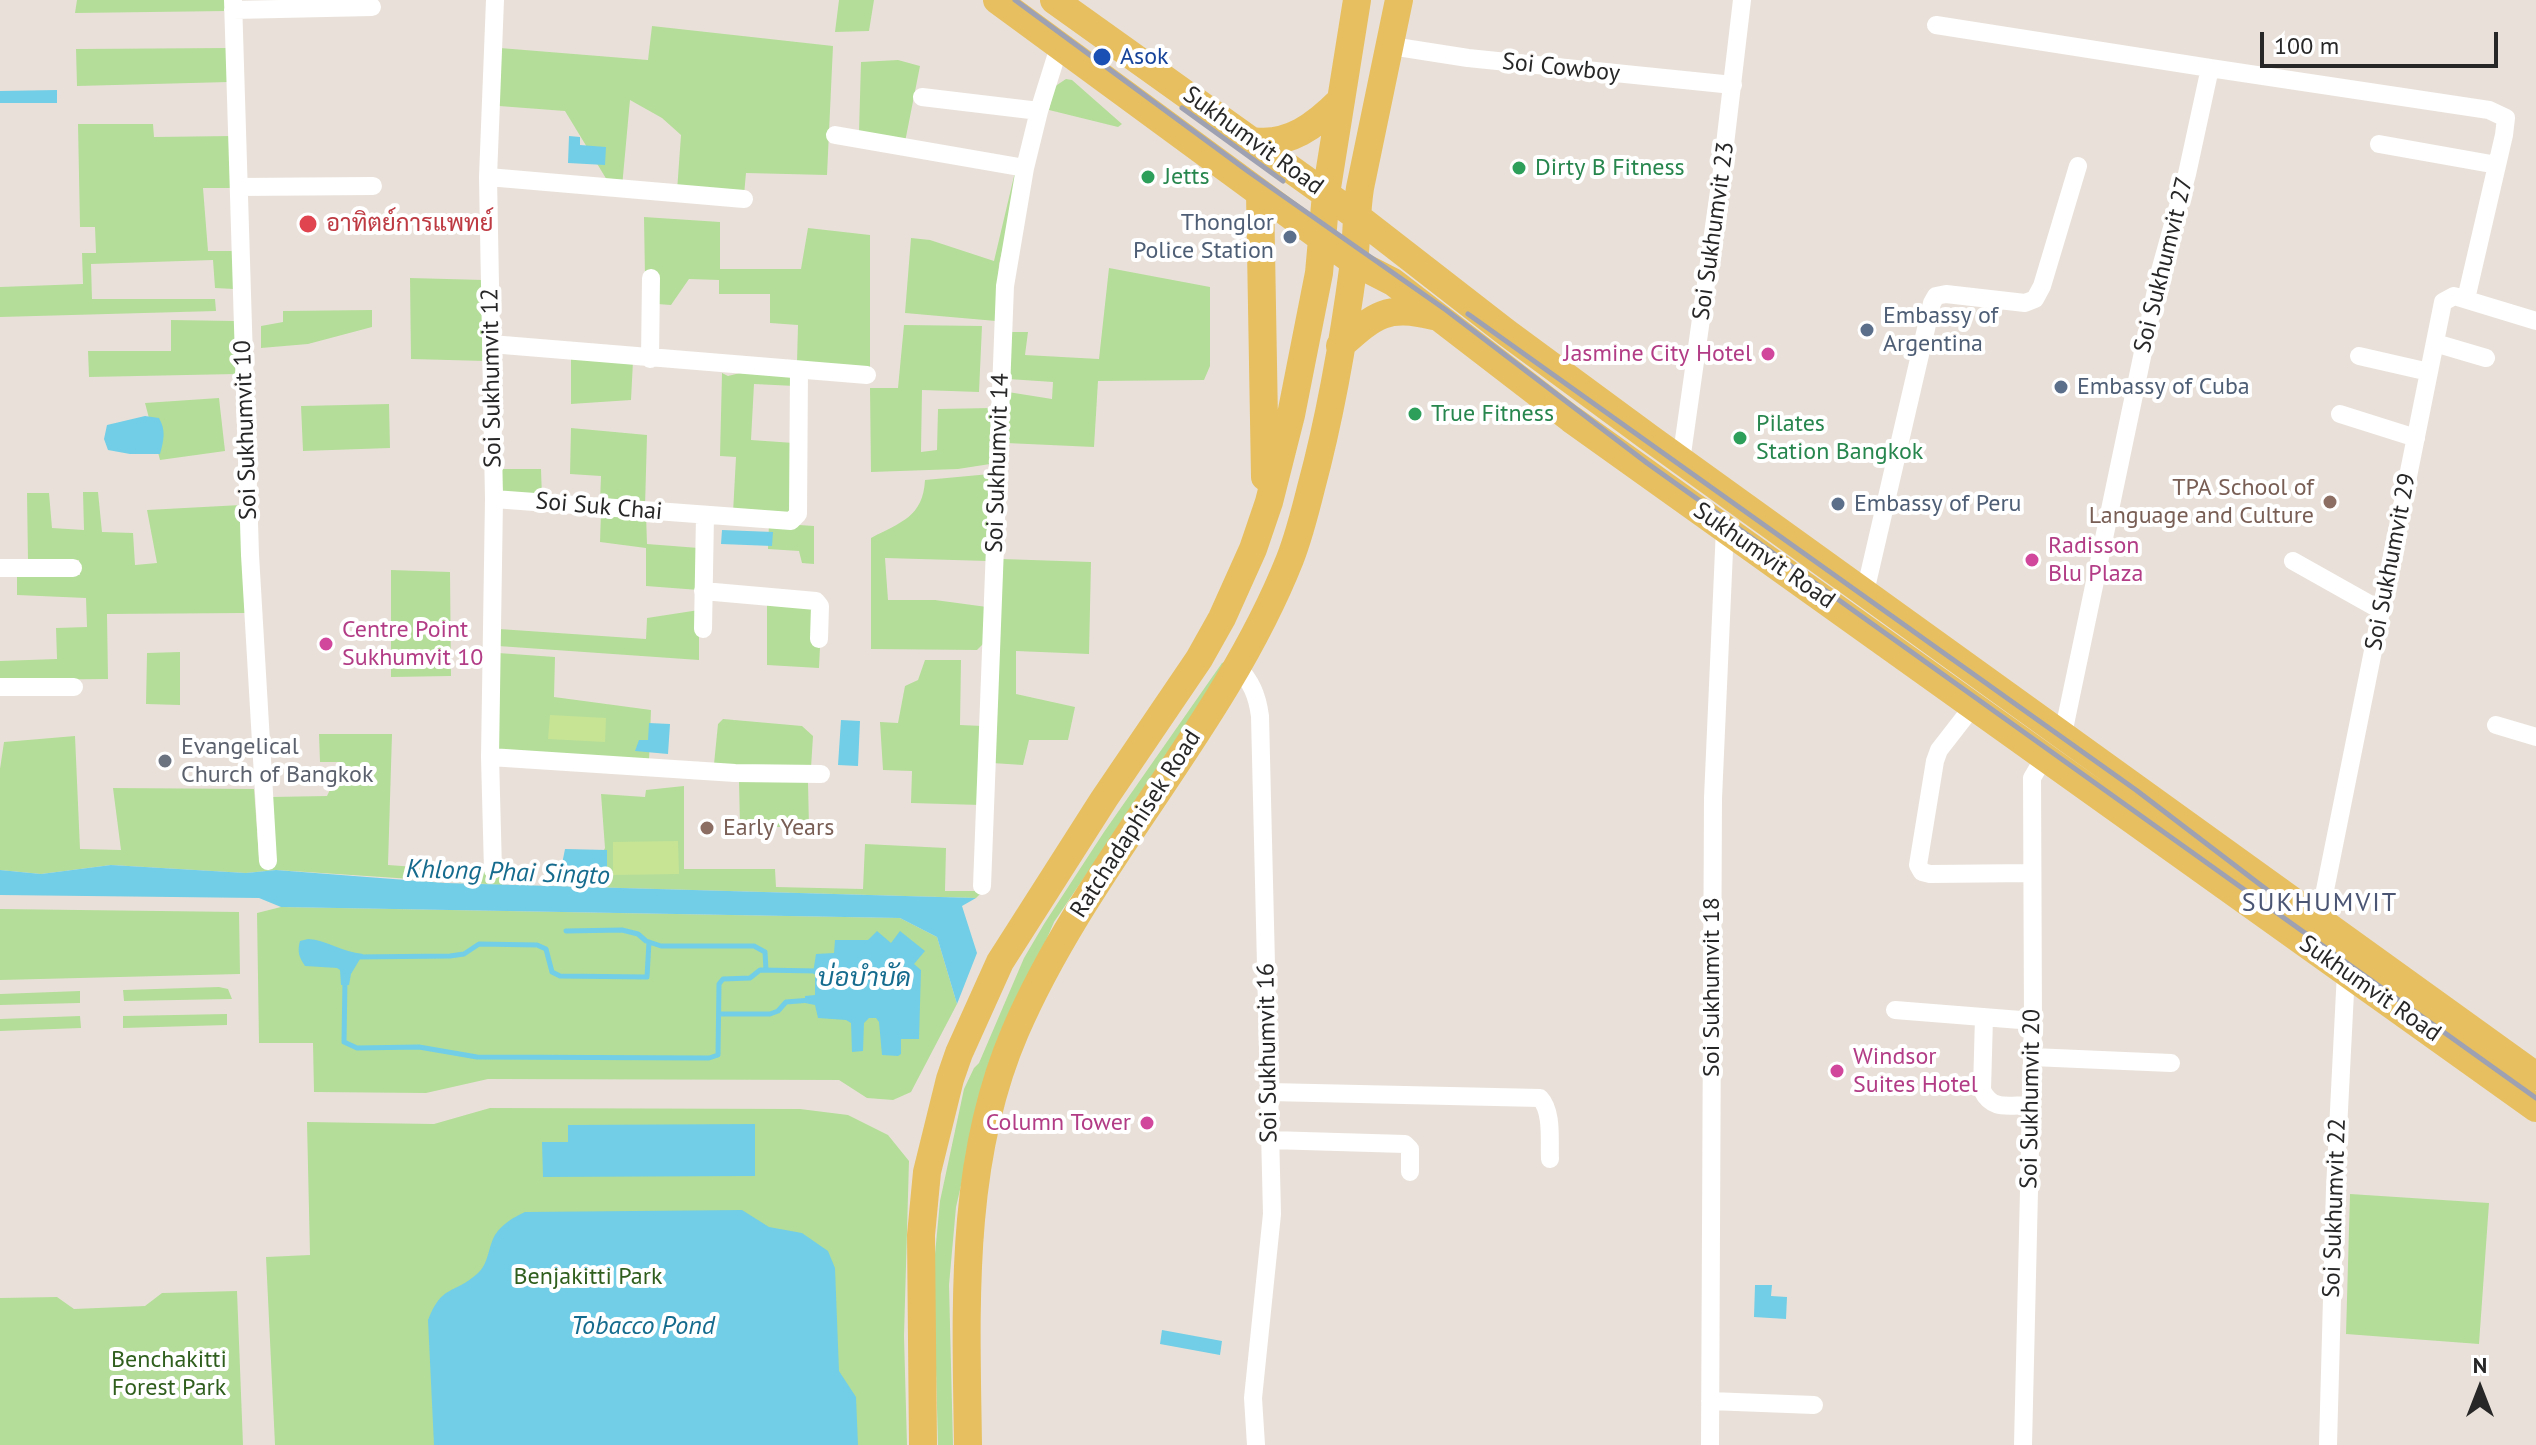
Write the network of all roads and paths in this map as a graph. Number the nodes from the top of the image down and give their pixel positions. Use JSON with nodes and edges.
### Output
{"nodes":[{"id":1,"x":495,"y":0,"type":"edge"},
{"id":2,"x":997,"y":0,"type":"edge"},
{"id":3,"x":1054,"y":0,"type":"edge"},
{"id":4,"x":1357,"y":0,"type":"edge"},
{"id":5,"x":1399,"y":0,"type":"edge"},
{"id":6,"x":1742,"y":0,"type":"edge"},
{"id":7,"x":233,"y":5,"type":"edge"},
{"id":8,"x":372,"y":7,"type":"dead end"},
{"id":9,"x":1936,"y":25,"type":"dead end"},
{"id":10,"x":1059,"y":47,"type":"junction"},
{"id":11,"x":1391,"y":48,"type":"junction"},
{"id":12,"x":2210,"y":68,"type":"junction"},
{"id":13,"x":1733,"y":85,"type":"junction"},
{"id":14,"x":922,"y":97,"type":"dead end"},
{"id":15,"x":1340,"y":101,"type":"junction"},
{"id":16,"x":1039,"y":111,"type":"junction"},
{"id":17,"x":835,"y":135,"type":"dead end"},
{"id":18,"x":1253,"y":141,"type":"junction"},
{"id":19,"x":2379,"y":144,"type":"dead end"},
{"id":20,"x":2497,"y":165,"type":"junction"},
{"id":21,"x":2078,"y":166,"type":"dead end"},
{"id":22,"x":1025,"y":168,"type":"junction"},
{"id":23,"x":488,"y":177,"type":"junction"},
{"id":24,"x":373,"y":186,"type":"dead end"},
{"id":25,"x":239,"y":187,"type":"junction"},
{"id":26,"x":1260,"y":193,"type":"junction"},
{"id":27,"x":1326,"y":194,"type":"junction"},
{"id":28,"x":744,"y":199,"type":"dead end"},
{"id":29,"x":1355,"y":215,"type":"junction"},
{"id":30,"x":1323,"y":237,"type":"junction"},
{"id":31,"x":1354,"y":262,"type":"junction"},
{"id":32,"x":651,"y":278,"type":"dead end"},
{"id":33,"x":2466,"y":299,"type":"junction"},
{"id":34,"x":1439,"y":317,"type":"junction"},
{"id":35,"x":2536,"y":321,"type":"edge"},
{"id":36,"x":2435,"y":343,"type":"junction"},
{"id":37,"x":491,"y":344,"type":"junction"},
{"id":38,"x":1340,"y":346,"type":"junction"},
{"id":39,"x":2359,"y":356,"type":"dead end"},
{"id":40,"x":2486,"y":358,"type":"dead end"},
{"id":41,"x":650,"y":359,"type":"junction"},
{"id":42,"x":799,"y":370,"type":"junction"},
{"id":43,"x":2429,"y":372,"type":"junction"},
{"id":44,"x":867,"y":375,"type":"dead end"},
{"id":45,"x":2340,"y":414,"type":"dead end"},
{"id":46,"x":2416,"y":438,"type":"junction"},
{"id":47,"x":1681,"y":461,"type":"junction"},
{"id":48,"x":494,"y":499,"type":"junction"},
{"id":49,"x":1307,"y":501,"type":"junction"},
{"id":50,"x":1269,"y":502,"type":"junction"},
{"id":51,"x":705,"y":515,"type":"junction"},
{"id":52,"x":1725,"y":528,"type":"junction"},
{"id":53,"x":2293,"y":561,"type":"dead end"},
{"id":54,"x":0,"y":568,"type":"edge"},
{"id":55,"x":73,"y":568,"type":"dead end"},
{"id":56,"x":703,"y":591,"type":"junction"},
{"id":57,"x":1234,"y":591,"type":"junction"},
{"id":58,"x":1865,"y":592,"type":"junction"},
{"id":59,"x":2382,"y":611,"type":"junction"},
{"id":60,"x":703,"y":629,"type":"dead end"},
{"id":61,"x":819,"y":639,"type":"dead end"},
{"id":62,"x":1237,"y":666,"type":"junction"},
{"id":63,"x":0,"y":687,"type":"edge"},
{"id":64,"x":74,"y":687,"type":"dead end"},
{"id":65,"x":1974,"y":705,"type":"junction"},
{"id":66,"x":2496,"y":725,"type":"dead end"},
{"id":67,"x":2063,"y":734,"type":"junction"},
{"id":68,"x":2536,"y":737,"type":"edge"},
{"id":69,"x":2045,"y":756,"type":"junction"},
{"id":70,"x":490,"y":757,"type":"junction"},
{"id":71,"x":821,"y":774,"type":"dead end"},
{"id":72,"x":268,"y":861,"type":"dead end"},
{"id":73,"x":493,"y":870,"type":"dead end"},
{"id":74,"x":2032,"y":873,"type":"junction"},
{"id":75,"x":982,"y":886,"type":"dead end"},
{"id":76,"x":2319,"y":920,"type":"junction"},
{"id":77,"x":2354,"y":960,"type":"junction"},
{"id":78,"x":1895,"y":1010,"type":"dead end"},
{"id":79,"x":1984,"y":1017,"type":"junction"},
{"id":80,"x":2033,"y":1021,"type":"junction"},
{"id":81,"x":2032,"y":1057,"type":"junction"},
{"id":82,"x":2171,"y":1063,"type":"dead end"},
{"id":83,"x":2536,"y":1076,"type":"edge"},
{"id":84,"x":1269,"y":1092,"type":"junction"},
{"id":85,"x":2029,"y":1105,"type":"junction"},
{"id":86,"x":2536,"y":1108,"type":"edge"},
{"id":87,"x":1270,"y":1140,"type":"junction"},
{"id":88,"x":1550,"y":1159,"type":"dead end"},
{"id":89,"x":1410,"y":1172,"type":"dead end"},
{"id":90,"x":1710,"y":1401,"type":"junction"},
{"id":91,"x":1814,"y":1405,"type":"dead end"},
{"id":92,"x":923,"y":1445,"type":"edge"},
{"id":93,"x":968,"y":1445,"type":"edge"},
{"id":94,"x":1256,"y":1445,"type":"edge"},
{"id":95,"x":1710,"y":1445,"type":"edge"},
{"id":96,"x":2023,"y":1445,"type":"edge"},
{"id":97,"x":2328,"y":1445,"type":"edge"}],
"edges":[{"from":1,"to":23,"type":"street","name":"Soi Sukhumvit 12"},
{"from":2,"to":10,"type":"main road","name":"Sukhumvit Road"},
{"from":3,"to":18,"type":"main road","name":"Sukhumvit Road"},
{"from":4,"to":15,"type":"main road","name":"Ratchadaphisek Road"},
{"from":5,"to":11,"type":"main road","name":"Ratchadaphisek Road"},
{"from":6,"to":13,"type":"street","name":"Soi Sukhumvit 23"},
{"from":7,"to":8,"type":"street"},
{"from":7,"to":25,"type":"street","name":"Soi Sukhumvit 10"},
{"from":9,"to":12,"type":"street"},
{"from":10,"to":16,"type":"street","name":"Soi Sukhumvit 14"},
{"from":10,"to":26,"type":"main road","name":"Sukhumvit Road"},
{"from":11,"to":13,"type":"street","name":"Soi Cowboy"},
{"from":11,"to":29,"type":"main road","name":"Ratchadaphisek Road"},
{"from":12,"to":20,"type":"street"},
{"from":12,"to":67,"type":"street","name":"Soi Sukhumvit 27"},
{"from":13,"to":47,"type":"street","name":"Soi Sukhumvit 23"},
{"from":14,"to":16,"type":"street"},
{"from":15,"to":18,"type":"main road"},
{"from":15,"to":27,"type":"main road","name":"Ratchadaphisek Road"},
{"from":16,"to":22,"type":"street","name":"Soi Sukhumvit 14"},
{"from":17,"to":22,"type":"street"},
{"from":18,"to":27,"type":"main road","name":"Sukhumvit Road"},
{"from":19,"to":20,"type":"street"},
{"from":20,"to":33,"type":"street"},
{"from":21,"to":58,"type":"street"},
{"from":22,"to":75,"type":"street","name":"Soi Sukhumvit 14"},
{"from":23,"to":28,"type":"street"},
{"from":23,"to":37,"type":"street","name":"Soi Sukhumvit 12"},
{"from":24,"to":25,"type":"street"},
{"from":25,"to":72,"type":"street","name":"Soi Sukhumvit 10"},
{"from":26,"to":30,"type":"main road","name":"Sukhumvit Road"},
{"from":26,"to":50,"type":"main road"},
{"from":27,"to":29,"type":"main road","name":"Sukhumvit Road"},
{"from":27,"to":30,"type":"main road","name":"Ratchadaphisek Road"},
{"from":29,"to":31,"type":"main road","name":"Ratchadaphisek Road"},
{"from":29,"to":47,"type":"main road","name":"Sukhumvit Road"},
{"from":30,"to":31,"type":"main road","name":"Sukhumvit Road"},
{"from":30,"to":50,"type":"main road","name":"Ratchadaphisek Road"},
{"from":31,"to":34,"type":"main road","name":"Sukhumvit Road"},
{"from":31,"to":38,"type":"main road","name":"Ratchadaphisek Road"},
{"from":32,"to":41,"type":"street"},
{"from":33,"to":35,"type":"street"},
{"from":33,"to":36,"type":"street","name":"Soi Sukhumvit 29"},
{"from":34,"to":38,"type":"main road"},
{"from":34,"to":52,"type":"main road","name":"Sukhumvit Road"},
{"from":36,"to":40,"type":"street"},
{"from":36,"to":43,"type":"street","name":"Soi Sukhumvit 29"},
{"from":37,"to":41,"type":"street"},
{"from":37,"to":48,"type":"street","name":"Soi Sukhumvit 12"},
{"from":38,"to":49,"type":"main road","name":"Ratchadaphisek Road"},
{"from":39,"to":43,"type":"street"},
{"from":41,"to":42,"type":"street"},
{"from":42,"to":44,"type":"street"},
{"from":42,"to":51,"type":"street","name":"Soi Suk Chai"},
{"from":43,"to":46,"type":"street","name":"Soi Sukhumvit 29"},
{"from":45,"to":46,"type":"street"},
{"from":46,"to":59,"type":"street","name":"Soi Sukhumvit 29"},
{"from":47,"to":58,"type":"main road","name":"Sukhumvit Road"},
{"from":48,"to":51,"type":"street","name":"Soi Suk Chai"},
{"from":48,"to":70,"type":"street","name":"Soi Sukhumvit 12"},
{"from":49,"to":57,"type":"main road"},
{"from":49,"to":62,"type":"main road","name":"Ratchadaphisek Road"},
{"from":50,"to":57,"type":"main road","name":"Ratchadaphisek Road"},
{"from":51,"to":56,"type":"street"},
{"from":52,"to":65,"type":"main road","name":"Sukhumvit Road"},
{"from":52,"to":90,"type":"street","name":"Soi Sukhumvit 18"},
{"from":53,"to":59,"type":"street"},
{"from":54,"to":55,"type":"street"},
{"from":56,"to":60,"type":"street"},
{"from":56,"to":61,"type":"street"},
{"from":57,"to":92,"type":"main road","name":"Ratchadaphisek Road"},
{"from":58,"to":67,"type":"main road","name":"Sukhumvit Road"},
{"from":59,"to":76,"type":"street","name":"Soi Sukhumvit 29"},
{"from":62,"to":84,"type":"street","name":"Soi Sukhumvit 16"},
{"from":62,"to":93,"type":"main road","name":"Ratchadaphisek Road"},
{"from":63,"to":64,"type":"street"},
{"from":65,"to":69,"type":"main road","name":"Sukhumvit Road"},
{"from":65,"to":74,"type":"street"},
{"from":66,"to":68,"type":"street"},
{"from":67,"to":69,"type":"main road"},
{"from":67,"to":76,"type":"main road","name":"Sukhumvit Road"},
{"from":69,"to":74,"type":"street","name":"Soi Sukhumvit 20"},
{"from":69,"to":77,"type":"main road","name":"Sukhumvit Road"},
{"from":70,"to":71,"type":"street"},
{"from":70,"to":73,"type":"street","name":"Soi Sukhumvit 12"},
{"from":74,"to":80,"type":"street","name":"Soi Sukhumvit 20"},
{"from":76,"to":77,"type":"main road","name":"Sukhumvit Road"},
{"from":77,"to":83,"type":"main road","name":"Sukhumvit Road"},
{"from":77,"to":86,"type":"main road","name":"Sukhumvit Road"},
{"from":77,"to":97,"type":"street","name":"Soi Sukhumvit 22"},
{"from":78,"to":79,"type":"street"},
{"from":79,"to":80,"type":"street"},
{"from":79,"to":85,"type":"street"},
{"from":80,"to":81,"type":"street","name":"Soi Sukhumvit 20"},
{"from":81,"to":82,"type":"street"},
{"from":81,"to":85,"type":"street","name":"Soi Sukhumvit 20"},
{"from":84,"to":87,"type":"street","name":"Soi Sukhumvit 16"},
{"from":84,"to":88,"type":"street"},
{"from":85,"to":96,"type":"street","name":"Soi Sukhumvit 20"},
{"from":87,"to":89,"type":"street"},
{"from":87,"to":94,"type":"street","name":"Soi Sukhumvit 16"},
{"from":90,"to":91,"type":"street"},
{"from":90,"to":95,"type":"street","name":"Soi Sukhumvit 18"}]}
